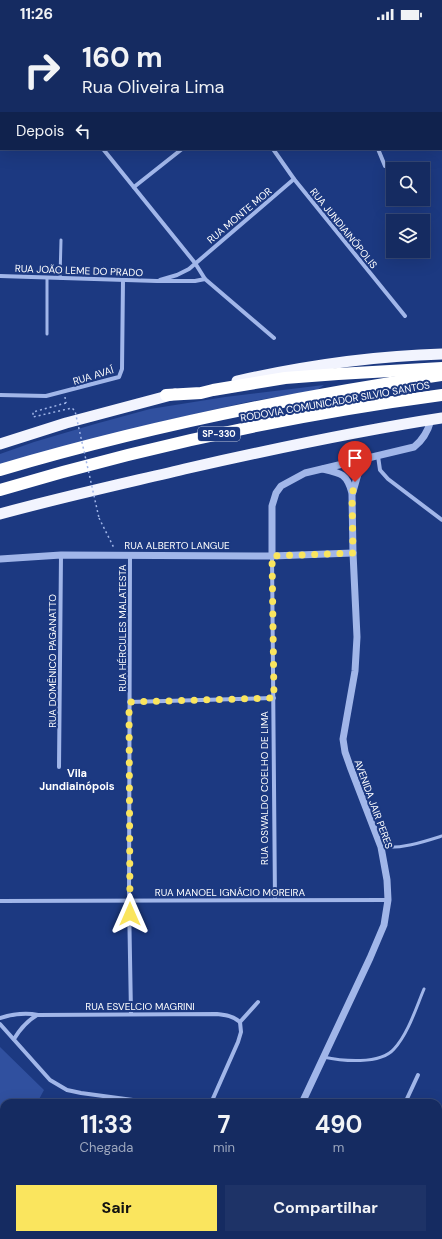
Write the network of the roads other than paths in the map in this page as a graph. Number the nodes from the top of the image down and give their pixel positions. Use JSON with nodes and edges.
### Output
{"nodes":[{"id":1,"x":104,"y":150,"type":"edge"},
{"id":2,"x":181,"y":150,"type":"edge"},
{"id":3,"x":275,"y":150,"type":"edge"},
{"id":4,"x":378,"y":150,"type":"edge"},
{"id":5,"x":385,"y":166,"type":"dead end"},
{"id":6,"x":294,"y":179,"type":"junction"},
{"id":7,"x":134,"y":188,"type":"junction"},
{"id":8,"x":61,"y":240,"type":"dead end"},
{"id":9,"x":195,"y":263,"type":"junction"},
{"id":10,"x":0,"y":276,"type":"edge"},
{"id":11,"x":46,"y":278,"type":"junction"},
{"id":12,"x":60,"y":278,"type":"junction"},
{"id":13,"x":205,"y":279,"type":"junction"},
{"id":14,"x":123,"y":280,"type":"junction"},
{"id":15,"x":157,"y":281,"type":"junction"},
{"id":16,"x":405,"y":316,"type":"dead end"},
{"id":17,"x":47,"y":334,"type":"dead end"},
{"id":18,"x":274,"y":338,"type":"dead end"},
{"id":19,"x":442,"y":354,"type":"edge"},
{"id":20,"x":442,"y":368,"type":"edge"},
{"id":21,"x":442,"y":375,"type":"edge"},
{"id":22,"x":0,"y":395,"type":"edge"},
{"id":23,"x":442,"y":395,"type":"edge"},
{"id":24,"x":166,"y":396,"type":"junction"},
{"id":25,"x":442,"y":411,"type":"edge"},
{"id":26,"x":442,"y":418,"type":"edge"},
{"id":27,"x":431,"y":420,"type":"junction"},
{"id":28,"x":0,"y":444,"type":"edge"},
{"id":29,"x":378,"y":456,"type":"junction"},
{"id":30,"x":369,"y":458,"type":"junction"},
{"id":31,"x":321,"y":469,"type":"junction"},
{"id":32,"x":0,"y":470,"type":"edge"},
{"id":33,"x":0,"y":490,"type":"edge"},
{"id":34,"x":352,"y":495,"type":"junction"},
{"id":35,"x":0,"y":514,"type":"edge"},
{"id":36,"x":442,"y":520,"type":"edge"},
{"id":37,"x":353,"y":553,"type":"junction"},
{"id":38,"x":61,"y":555,"type":"junction"},
{"id":39,"x":130,"y":555,"type":"junction"},
{"id":40,"x":272,"y":556,"type":"junction"},
{"id":41,"x":0,"y":558,"type":"edge"},
{"id":42,"x":274,"y":698,"type":"junction"},
{"id":43,"x":129,"y":702,"type":"junction"},
{"id":44,"x":60,"y":766,"type":"dead end"},
{"id":45,"x":442,"y":836,"type":"edge"},
{"id":46,"x":381,"y":847,"type":"junction"},
{"id":47,"x":130,"y":900,"type":"junction"},
{"id":48,"x":275,"y":900,"type":"junction"},
{"id":49,"x":388,"y":900,"type":"junction"},
{"id":50,"x":0,"y":901,"type":"edge"},
{"id":51,"x":424,"y":989,"type":"dead end"},
{"id":52,"x":258,"y":1002,"type":"dead end"},
{"id":53,"x":38,"y":1014,"type":"junction"},
{"id":54,"x":131,"y":1014,"type":"junction"},
{"id":55,"x":0,"y":1018,"type":"edge"},
{"id":56,"x":240,"y":1022,"type":"junction"},
{"id":57,"x":0,"y":1024,"type":"edge"},
{"id":58,"x":14,"y":1040,"type":"junction"},
{"id":59,"x":323,"y":1057,"type":"junction"},
{"id":60,"x":418,"y":1075,"type":"dead end"},
{"id":61,"x":122,"y":1099,"type":"edge"},
{"id":62,"x":213,"y":1099,"type":"edge"},
{"id":63,"x":304,"y":1099,"type":"edge"},
{"id":64,"x":407,"y":1099,"type":"edge"}],
"edges":[{"from":1,"to":7,"type":"street"},
{"from":2,"to":7,"type":"street"},
{"from":3,"to":6,"type":"street","name":"RUA JUNDIAINÓPOLIS"},
{"from":4,"to":5,"type":"street"},
{"from":6,"to":9,"type":"street","name":"RUA MONTE MOR"},
{"from":6,"to":16,"type":"street","name":"RUA JUNDIAINÓPOLIS"},
{"from":7,"to":9,"type":"street"},
{"from":8,"to":12,"type":"lane"},
{"from":9,"to":13,"type":"street"},
{"from":9,"to":15,"type":"street","name":"RUA JOÃO LEME DO PRADO"},
{"from":10,"to":11,"type":"street","name":"RUA JOÃO LEME DO PRADO"},
{"from":11,"to":12,"type":"street","name":"RUA JOÃO LEME DO PRADO"},
{"from":11,"to":17,"type":"lane"},
{"from":12,"to":14,"type":"street","name":"RUA JOÃO LEME DO PRADO"},
{"from":13,"to":15,"type":"street","name":"RUA JOÃO LEME DO PRADO"},
{"from":13,"to":18,"type":"street"},
{"from":14,"to":15,"type":"street","name":"RUA JOÃO LEME DO PRADO"},
{"from":14,"to":22,"type":"street","name":"RUA AVAÍ"},
{"from":19,"to":24,"type":"highway"},
{"from":20,"to":24,"type":"highway"},
{"from":21,"to":32,"type":"highway","name":"RODOVIA COMUNICADOR SILVIO SANTOS","number":"SP-330"},
{"from":23,"to":33,"type":"highway","name":"RODOVIA COMUNICADOR SILVIO SANTOS","number":"SP-330"},
{"from":24,"to":28,"type":"highway"},
{"from":25,"to":27,"type":"highway"},
{"from":26,"to":27,"type":"highway"},
{"from":27,"to":29,"type":"street"},
{"from":27,"to":35,"type":"highway"},
{"from":29,"to":30,"type":"street"},
{"from":29,"to":36,"type":"street"},
{"from":30,"to":31,"type":"street"},
{"from":30,"to":34,"type":"street","name":"AVENIDA JAIR PERES"},
{"from":31,"to":34,"type":"street","name":"AVENIDA JAIR PERES"},
{"from":31,"to":40,"type":"street"},
{"from":34,"to":37,"type":"street","name":"AVENIDA JAIR PERES"},
{"from":37,"to":40,"type":"street","name":"RUA ALBERTO LANGUE"},
{"from":37,"to":46,"type":"street","name":"AVENIDA JAIR PERES"},
{"from":38,"to":39,"type":"street","name":"RUA ALBERTO LANGUE"},
{"from":38,"to":41,"type":"street","name":"RUA ALBERTO LANGUE"},
{"from":38,"to":44,"type":"street","name":"RUA DOMÊNICO PAGANATTO"},
{"from":39,"to":40,"type":"street","name":"RUA ALBERTO LANGUE"},
{"from":39,"to":43,"type":"street","name":"RUA HÉRCULES MALATESTA"},
{"from":40,"to":42,"type":"street","name":"RUA OSWALDO COELHO DE LIMA"},
{"from":42,"to":43,"type":"street"},
{"from":42,"to":48,"type":"street","name":"RUA OSWALDO COELHO DE LIMA"},
{"from":43,"to":47,"type":"street","name":"RUA HÉRCULES MALATESTA"},
{"from":45,"to":46,"type":"lane"},
{"from":46,"to":49,"type":"street","name":"AVENIDA JAIR PERES"},
{"from":47,"to":48,"type":"street","name":"RUA MANOEL IGNÁCIO MOREIRA"},
{"from":47,"to":50,"type":"street","name":"RUA MANOEL IGNÁCIO MOREIRA"},
{"from":47,"to":54,"type":"street","name":"RUA HÉRCULES MALATESTA"},
{"from":48,"to":49,"type":"street","name":"RUA MANOEL IGNÁCIO MOREIRA"},
{"from":49,"to":59,"type":"street","name":"AVENIDA JAIR PERES"},
{"from":51,"to":59,"type":"lane"},
{"from":52,"to":56,"type":"street"},
{"from":53,"to":54,"type":"street","name":"RUA ESVELCIO MAGRINI"},
{"from":53,"to":55,"type":"street","name":"RUA ESVELCIO MAGRINI"},
{"from":53,"to":58,"type":"street"},
{"from":54,"to":56,"type":"street","name":"RUA ESVELCIO MAGRINI"},
{"from":56,"to":62,"type":"street"},
{"from":57,"to":58,"type":"street"},
{"from":58,"to":61,"type":"street"},
{"from":59,"to":63,"type":"street","name":"AVENIDA JAIR PERES"},
{"from":60,"to":64,"type":"street"}]}
